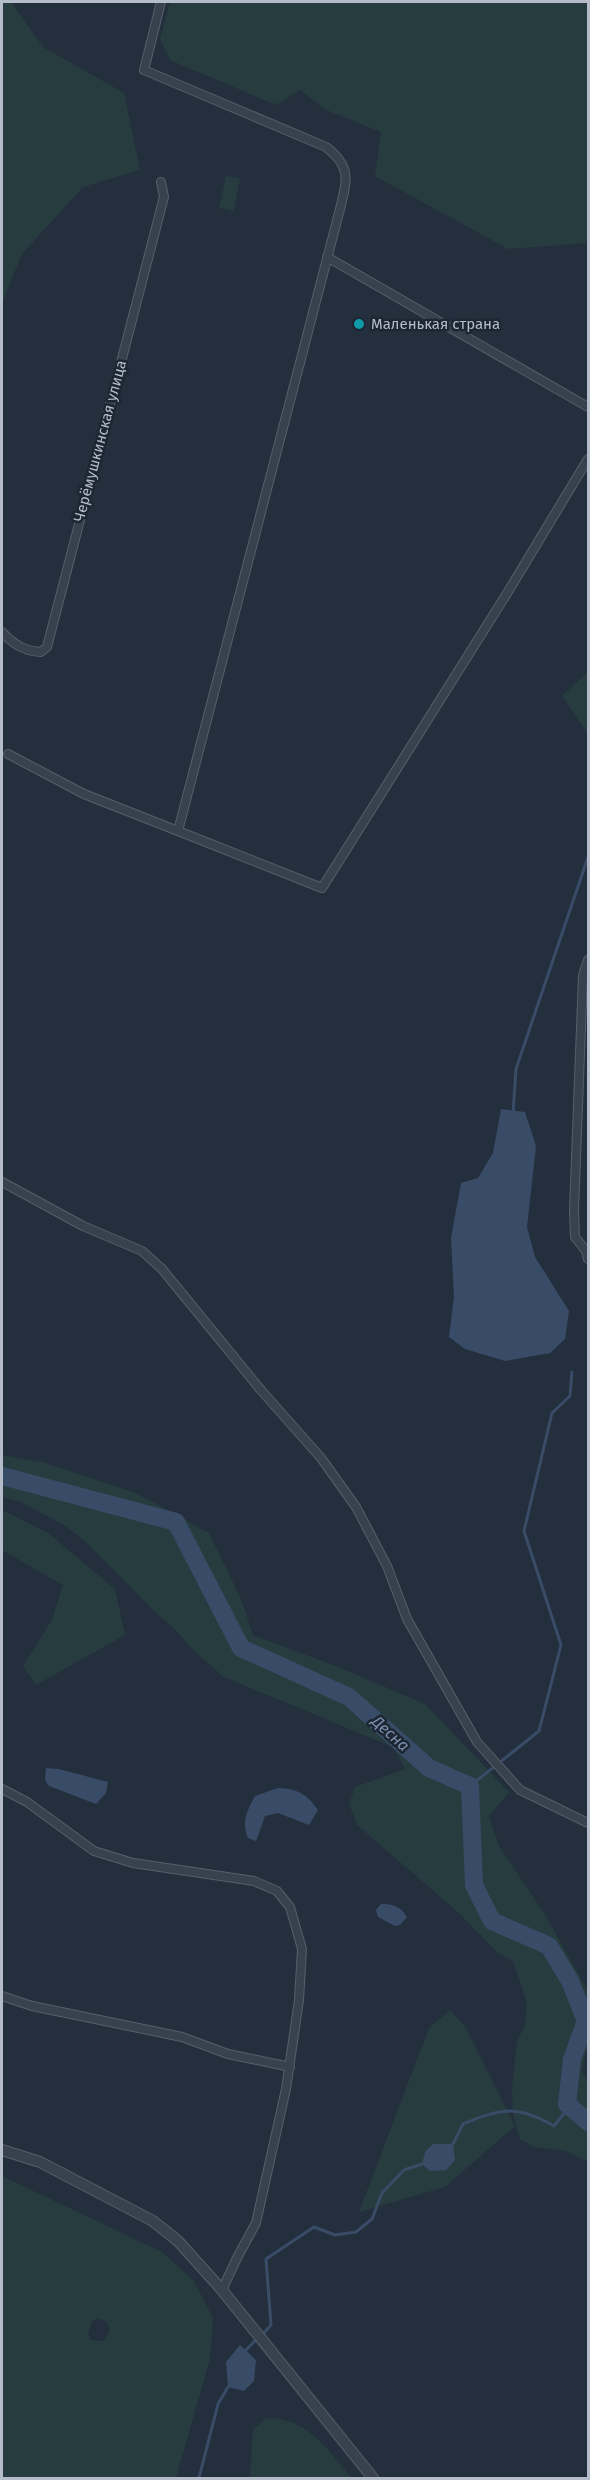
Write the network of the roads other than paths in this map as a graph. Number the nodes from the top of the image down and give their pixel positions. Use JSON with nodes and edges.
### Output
{"nodes":[{"id":1,"x":161,"y":2,"type":"edge"},
{"id":2,"x":161,"y":182,"type":"dead end"},
{"id":3,"x":327,"y":257,"type":"junction"},
{"id":4,"x":588,"y":407,"type":"edge"},
{"id":5,"x":588,"y":459,"type":"edge"},
{"id":6,"x":2,"y":632,"type":"edge"},
{"id":7,"x":8,"y":754,"type":"dead end"},
{"id":8,"x":178,"y":831,"type":"junction"},
{"id":9,"x":588,"y":960,"type":"edge"},
{"id":10,"x":2,"y":1182,"type":"edge"},
{"id":11,"x":588,"y":1259,"type":"edge"},
{"id":12,"x":2,"y":1789,"type":"edge"},
{"id":13,"x":588,"y":1823,"type":"edge"},
{"id":14,"x":2,"y":1996,"type":"edge"},
{"id":15,"x":290,"y":2067,"type":"junction"},
{"id":16,"x":2,"y":2150,"type":"edge"},
{"id":17,"x":222,"y":2290,"type":"junction"},
{"id":18,"x":373,"y":2478,"type":"edge"}],
"edges":[{"from":1,"to":3,"type":"street"},
{"from":2,"to":6,"type":"street","name":"Черёмушкинская улица"},
{"from":3,"to":4,"type":"street"},
{"from":3,"to":8,"type":"street"},
{"from":5,"to":8,"type":"street"},
{"from":7,"to":8,"type":"street"},
{"from":9,"to":11,"type":"street"},
{"from":10,"to":13,"type":"street"},
{"from":12,"to":15,"type":"street"},
{"from":14,"to":15,"type":"street"},
{"from":15,"to":17,"type":"street"},
{"from":16,"to":17,"type":"street"},
{"from":17,"to":18,"type":"street"}]}
